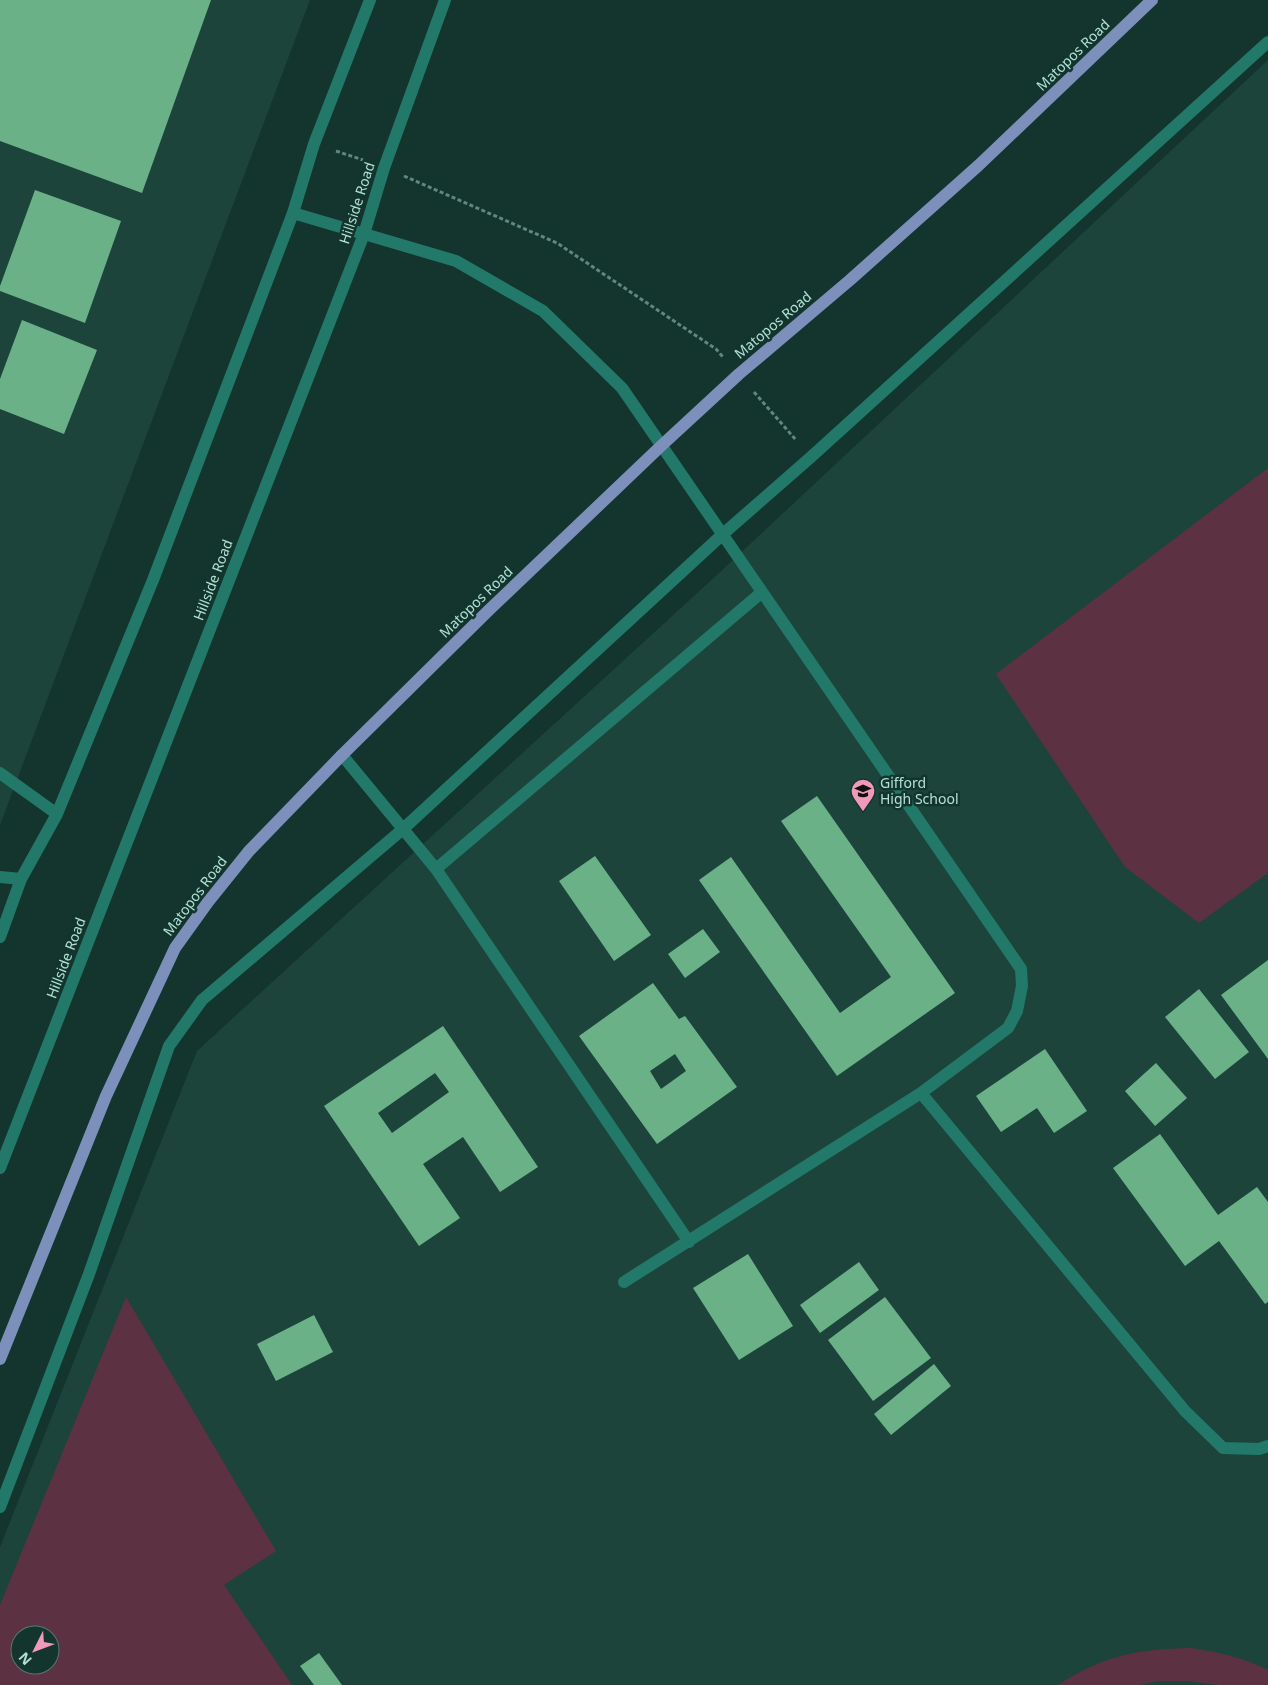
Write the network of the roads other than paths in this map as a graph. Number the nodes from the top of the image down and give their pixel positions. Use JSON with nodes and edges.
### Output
{"nodes":[{"id":1,"x":370,"y":0,"type":"edge"},
{"id":2,"x":445,"y":0,"type":"edge"},
{"id":3,"x":1152,"y":0,"type":"edge"},
{"id":4,"x":1268,"y":42,"type":"edge"},
{"id":5,"x":293,"y":213,"type":"junction"},
{"id":6,"x":364,"y":234,"type":"junction"},
{"id":7,"x":661,"y":446,"type":"junction"},
{"id":8,"x":723,"y":534,"type":"junction"},
{"id":9,"x":762,"y":592,"type":"junction"},
{"id":10,"x":342,"y":754,"type":"junction"},
{"id":11,"x":0,"y":773,"type":"edge"},
{"id":12,"x":57,"y":814,"type":"junction"},
{"id":13,"x":403,"y":829,"type":"junction"},
{"id":14,"x":436,"y":869,"type":"junction"},
{"id":15,"x":0,"y":877,"type":"edge"},
{"id":16,"x":21,"y":879,"type":"junction"},
{"id":17,"x":0,"y":937,"type":"edge"},
{"id":18,"x":921,"y":1093,"type":"junction"},
{"id":19,"x":0,"y":1168,"type":"edge"},
{"id":20,"x":689,"y":1242,"type":"junction"},
{"id":21,"x":624,"y":1282,"type":"dead end"},
{"id":22,"x":0,"y":1359,"type":"edge"},
{"id":23,"x":1268,"y":1446,"type":"edge"},
{"id":24,"x":0,"y":1507,"type":"edge"}],
"edges":[{"from":1,"to":5,"type":"street"},
{"from":2,"to":6,"type":"street","name":"Hillside Road"},
{"from":3,"to":7,"type":"main road","name":"Matopos Road"},
{"from":4,"to":8,"type":"street"},
{"from":5,"to":6,"type":"street"},
{"from":5,"to":12,"type":"street"},
{"from":6,"to":7,"type":"street"},
{"from":6,"to":19,"type":"street","name":"Hillside Road"},
{"from":7,"to":8,"type":"street"},
{"from":7,"to":10,"type":"main road","name":"Matopos Road"},
{"from":8,"to":9,"type":"street"},
{"from":8,"to":13,"type":"street"},
{"from":9,"to":14,"type":"street"},
{"from":9,"to":18,"type":"street"},
{"from":10,"to":13,"type":"street"},
{"from":10,"to":22,"type":"main road","name":"Matopos Road"},
{"from":11,"to":12,"type":"street"},
{"from":12,"to":16,"type":"street"},
{"from":13,"to":14,"type":"street"},
{"from":13,"to":24,"type":"street"},
{"from":14,"to":20,"type":"street"},
{"from":15,"to":16,"type":"street"},
{"from":16,"to":17,"type":"street"},
{"from":18,"to":20,"type":"street"},
{"from":18,"to":23,"type":"street"},
{"from":20,"to":21,"type":"street"}]}
